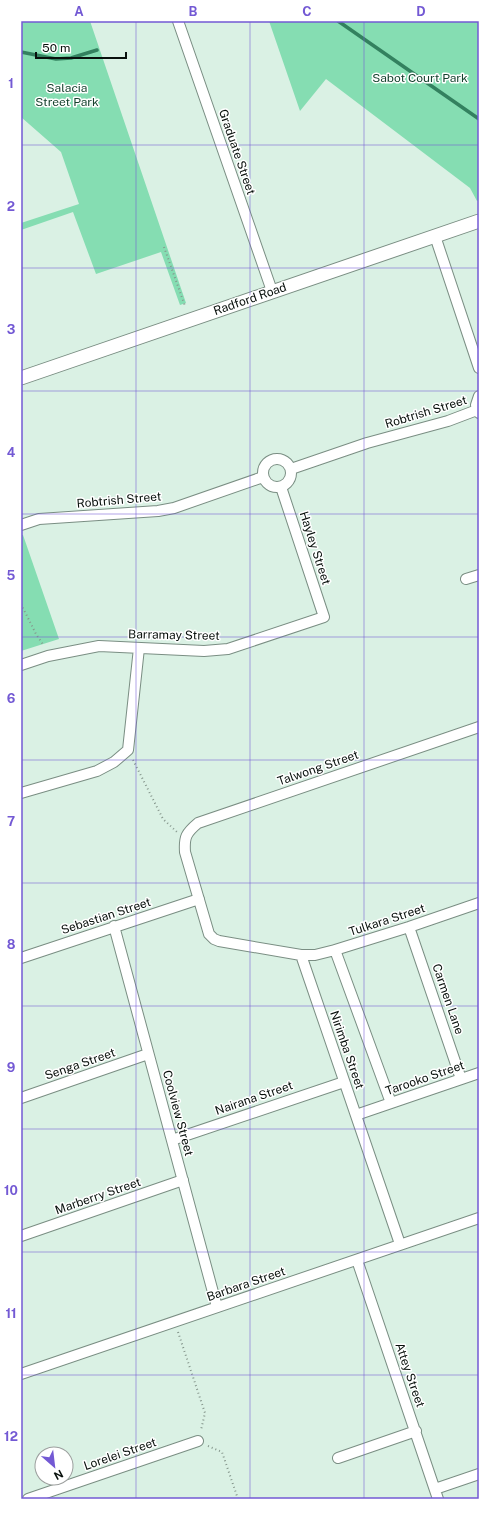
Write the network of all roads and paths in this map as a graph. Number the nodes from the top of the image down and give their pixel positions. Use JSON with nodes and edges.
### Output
{"nodes":[{"id":1,"x":178,"y":21,"type":"edge"},
{"id":2,"x":479,"y":221,"type":"edge"},
{"id":3,"x":435,"y":236,"type":"junction"},
{"id":4,"x":164,"y":247,"type":"dead end"},
{"id":5,"x":272,"y":291,"type":"junction"},
{"id":6,"x":185,"y":306,"type":"dead end"},
{"id":7,"x":479,"y":368,"type":"edge"},
{"id":8,"x":21,"y":378,"type":"edge"},
{"id":9,"x":479,"y":396,"type":"edge"},
{"id":10,"x":478,"y":412,"type":"edge"},
{"id":11,"x":291,"y":469,"type":"junction"},
{"id":12,"x":263,"y":477,"type":"junction"},
{"id":13,"x":281,"y":487,"type":"junction"},
{"id":14,"x":21,"y":525,"type":"edge"},
{"id":15,"x":479,"y":575,"type":"edge"},
{"id":16,"x":466,"y":579,"type":"dead end"},
{"id":17,"x":21,"y":604,"type":"edge"},
{"id":18,"x":324,"y":617,"type":"joint"},
{"id":19,"x":139,"y":648,"type":"junction"},
{"id":20,"x":48,"y":656,"type":"junction"},
{"id":21,"x":21,"y":666,"type":"edge"},
{"id":22,"x":479,"y":727,"type":"edge"},
{"id":23,"x":128,"y":750,"type":"junction"},
{"id":24,"x":21,"y":793,"type":"edge"},
{"id":25,"x":184,"y":839,"type":"junction"},
{"id":26,"x":199,"y":899,"type":"junction"},
{"id":27,"x":479,"y":903,"type":"edge"},
{"id":28,"x":114,"y":926,"type":"junction"},
{"id":29,"x":409,"y":927,"type":"junction"},
{"id":30,"x":335,"y":950,"type":"junction"},
{"id":31,"x":301,"y":956,"type":"junction"},
{"id":32,"x":21,"y":958,"type":"edge"},
{"id":33,"x":148,"y":1054,"type":"junction"},
{"id":34,"x":479,"y":1073,"type":"edge"},
{"id":35,"x":461,"y":1079,"type":"junction"},
{"id":36,"x":344,"y":1082,"type":"junction"},
{"id":37,"x":21,"y":1098,"type":"edge"},
{"id":38,"x":392,"y":1103,"type":"junction"},
{"id":39,"x":356,"y":1115,"type":"junction"},
{"id":40,"x":172,"y":1140,"type":"junction"},
{"id":41,"x":183,"y":1180,"type":"junction"},
{"id":42,"x":479,"y":1218,"type":"edge"},
{"id":43,"x":21,"y":1236,"type":"edge"},
{"id":44,"x":400,"y":1244,"type":"junction"},
{"id":45,"x":357,"y":1260,"type":"junction"},
{"id":46,"x":217,"y":1307,"type":"junction"},
{"id":47,"x":175,"y":1322,"type":"junction"},
{"id":48,"x":21,"y":1374,"type":"edge"},
{"id":49,"x":416,"y":1431,"type":"junction"},
{"id":50,"x":198,"y":1441,"type":"junction"},
{"id":51,"x":338,"y":1458,"type":"dead end"},
{"id":52,"x":479,"y":1474,"type":"edge"},
{"id":53,"x":437,"y":1494,"type":"edge"},
{"id":54,"x":28,"y":1499,"type":"edge"},
{"id":55,"x":238,"y":1499,"type":"edge"}],
"edges":[{"from":1,"to":5,"type":"street","name":"Graduate Street"},
{"from":2,"to":3,"type":"street","name":"Radford Road"},
{"from":3,"to":5,"type":"street","name":"Radford Road"},
{"from":3,"to":7,"type":"street"},
{"from":4,"to":6,"type":"path"},
{"from":5,"to":8,"type":"street","name":"Radford Road"},
{"from":9,"to":10,"type":"street"},
{"from":10,"to":11,"type":"street","name":"Robtrish Street"},
{"from":11,"to":12,"type":"street"},
{"from":11,"to":13,"type":"street"},
{"from":12,"to":13,"type":"street"},
{"from":12,"to":14,"type":"street","name":"Robtrish Street"},
{"from":13,"to":18,"type":"street","name":"Hayley Street"},
{"from":15,"to":16,"type":"street"},
{"from":17,"to":20,"type":"path"},
{"from":18,"to":19,"type":"street","name":"Barramay Street"},
{"from":19,"to":20,"type":"street","name":"Barramay Street"},
{"from":19,"to":23,"type":"street"},
{"from":20,"to":21,"type":"street","name":"Barramay Street"},
{"from":22,"to":25,"type":"street","name":"Talwong Street"},
{"from":23,"to":24,"type":"street"},
{"from":23,"to":25,"type":"path"},
{"from":25,"to":26,"type":"street"},
{"from":26,"to":28,"type":"street","name":"Sebastian Street"},
{"from":26,"to":31,"type":"street"},
{"from":27,"to":29,"type":"street","name":"Tulkara Street"},
{"from":28,"to":32,"type":"street","name":"Sebastian Street"},
{"from":28,"to":33,"type":"street","name":"Coolview Street"},
{"from":29,"to":30,"type":"street","name":"Tulkara Street"},
{"from":29,"to":35,"type":"street","name":"Carmen Lane"},
{"from":30,"to":31,"type":"street","name":"Tulkara Street"},
{"from":30,"to":38,"type":"street","name":"Nirimba Street"},
{"from":31,"to":36,"type":"street","name":"Nirimba Street"},
{"from":33,"to":37,"type":"street","name":"Senga Street"},
{"from":33,"to":40,"type":"street","name":"Coolview Street"},
{"from":34,"to":35,"type":"street","name":"Tarooko Street"},
{"from":35,"to":38,"type":"street","name":"Tarooko Street"},
{"from":36,"to":39,"type":"street","name":"Nirimba Street"},
{"from":36,"to":40,"type":"street","name":"Nairana Street"},
{"from":38,"to":39,"type":"street","name":"Tarooko Street"},
{"from":39,"to":44,"type":"street","name":"Nirimba Street"},
{"from":40,"to":41,"type":"street","name":"Coolview Street"},
{"from":41,"to":43,"type":"street","name":"Marberry Street"},
{"from":41,"to":46,"type":"street","name":"Coolview Street"},
{"from":42,"to":44,"type":"street","name":"Barbara Street"},
{"from":44,"to":45,"type":"street","name":"Barbara Street"},
{"from":45,"to":46,"type":"street","name":"Barbara Street"},
{"from":45,"to":49,"type":"street","name":"Attey Street"},
{"from":46,"to":47,"type":"street","name":"Barbara Street"},
{"from":47,"to":48,"type":"street","name":"Barbara Street"},
{"from":47,"to":50,"type":"path"},
{"from":49,"to":51,"type":"street"},
{"from":49,"to":53,"type":"street","name":"Attey Street"},
{"from":50,"to":54,"type":"street","name":"Lorelei Street"},
{"from":50,"to":55,"type":"path"},
{"from":52,"to":53,"type":"street"}]}
